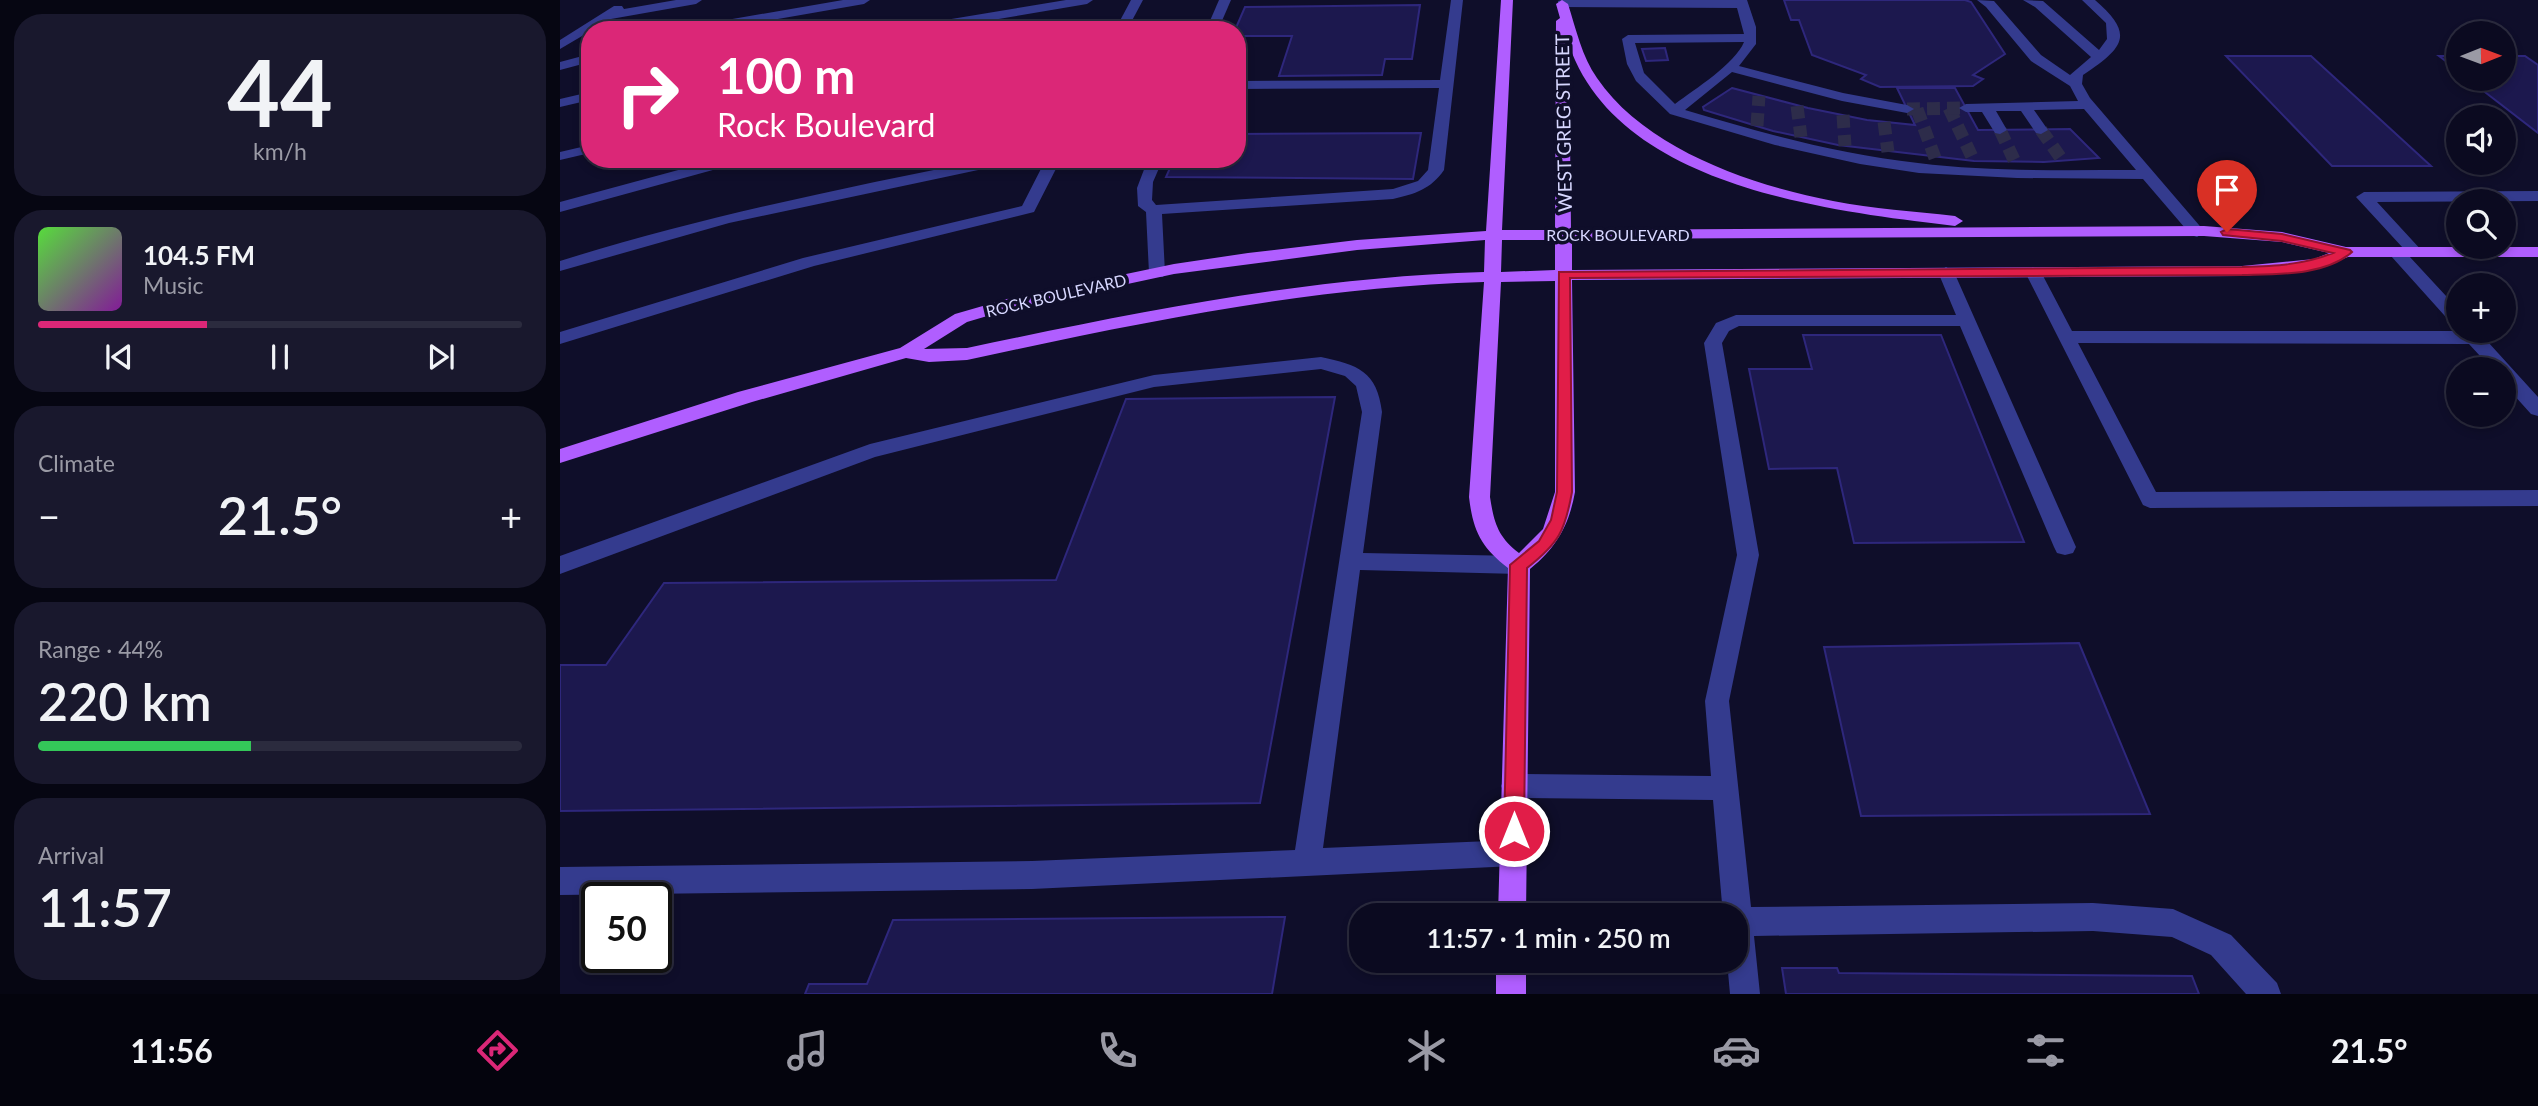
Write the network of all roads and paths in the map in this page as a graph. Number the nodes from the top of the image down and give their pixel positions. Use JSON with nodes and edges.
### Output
{"nodes":[{"id":1,"x":632,"y":0,"type":"edge"},
{"id":2,"x":696,"y":0,"type":"edge"},
{"id":3,"x":863,"y":0,"type":"edge"},
{"id":4,"x":1087,"y":0,"type":"edge"},
{"id":5,"x":1137,"y":0,"type":"edge"},
{"id":6,"x":1225,"y":0,"type":"edge"},
{"id":7,"x":1457,"y":0,"type":"edge"},
{"id":8,"x":1507,"y":0,"type":"edge"},
{"id":9,"x":1983,"y":0,"type":"edge"},
{"id":10,"x":2029,"y":0,"type":"edge"},
{"id":11,"x":2088,"y":0,"type":"edge"},
{"id":12,"x":1562,"y":2,"type":"edge"},
{"id":13,"x":1741,"y":2,"type":"edge"},
{"id":14,"x":606,"y":16,"type":"junction"},
{"id":15,"x":598,"y":21,"type":"edge"},
{"id":16,"x":743,"y":21,"type":"edge"},
{"id":17,"x":962,"y":21,"type":"edge"},
{"id":18,"x":1126,"y":21,"type":"edge"},
{"id":19,"x":1216,"y":21,"type":"edge"},
{"id":20,"x":581,"y":32,"type":"edge"},
{"id":21,"x":1750,"y":37,"type":"junction"},
{"id":22,"x":560,"y":45,"type":"edge"},
{"id":23,"x":2099,"y":57,"type":"junction"},
{"id":24,"x":581,"y":60,"type":"edge"},
{"id":25,"x":560,"y":66,"type":"edge"},
{"id":26,"x":1729,"y":67,"type":"junction"},
{"id":27,"x":1447,"y":77,"type":"junction"},
{"id":28,"x":2075,"y":84,"type":"junction"},
{"id":29,"x":1246,"y":85,"type":"edge"},
{"id":30,"x":1842,"y":97,"type":"junction"},
{"id":31,"x":581,"y":98,"type":"edge"},
{"id":32,"x":560,"y":103,"type":"edge"},
{"id":33,"x":1881,"y":104,"type":"junction"},
{"id":34,"x":2088,"y":105,"type":"junction"},
{"id":35,"x":2025,"y":107,"type":"junction"},
{"id":36,"x":1966,"y":108,"type":"tunnel mouth"},
{"id":37,"x":1987,"y":108,"type":"junction"},
{"id":38,"x":1907,"y":109,"type":"tunnel mouth"},
{"id":39,"x":1675,"y":111,"type":"junction"},
{"id":40,"x":1843,"y":115,"type":"tunnel mouth"},
{"id":41,"x":1884,"y":122,"type":"tunnel mouth"},
{"id":42,"x":2000,"y":130,"type":"tunnel mouth"},
{"id":43,"x":2041,"y":130,"type":"tunnel mouth"},
{"id":44,"x":581,"y":151,"type":"edge"},
{"id":45,"x":560,"y":156,"type":"edge"},
{"id":46,"x":704,"y":168,"type":"edge"},
{"id":47,"x":967,"y":168,"type":"edge"},
{"id":48,"x":1049,"y":168,"type":"edge"},
{"id":49,"x":1152,"y":168,"type":"edge"},
{"id":50,"x":2148,"y":174,"type":"junction"},
{"id":51,"x":2538,"y":197,"type":"edge"},
{"id":52,"x":560,"y":207,"type":"edge"},
{"id":53,"x":1154,"y":210,"type":"junction"},
{"id":54,"x":2069,"y":232,"type":"junction"},
{"id":55,"x":2197,"y":232,"type":"junction"},
{"id":56,"x":1564,"y":234,"type":"junction"},
{"id":57,"x":1493,"y":235,"type":"junction"},
{"id":58,"x":2538,"y":251,"type":"edge"},
{"id":59,"x":2346,"y":252,"type":"junction"},
{"id":60,"x":2397,"y":252,"type":"junction"},
{"id":61,"x":2415,"y":252,"type":"junction"},
{"id":62,"x":560,"y":266,"type":"edge"},
{"id":63,"x":1946,"y":272,"type":"junction"},
{"id":64,"x":2033,"y":272,"type":"junction"},
{"id":65,"x":1157,"y":273,"type":"junction"},
{"id":66,"x":1563,"y":274,"type":"junction"},
{"id":67,"x":1492,"y":275,"type":"junction"},
{"id":68,"x":2446,"y":307,"type":"edge"},
{"id":69,"x":1967,"y":320,"type":"junction"},
{"id":70,"x":2446,"y":334,"type":"edge"},
{"id":71,"x":2066,"y":337,"type":"junction"},
{"id":72,"x":560,"y":338,"type":"edge"},
{"id":73,"x":2479,"y":343,"type":"edge"},
{"id":74,"x":906,"y":352,"type":"junction"},
{"id":75,"x":2491,"y":357,"type":"edge"},
{"id":76,"x":2516,"y":384,"type":"edge"},
{"id":77,"x":2538,"y":409,"type":"edge"},
{"id":78,"x":560,"y":456,"type":"edge"},
{"id":79,"x":2538,"y":498,"type":"edge"},
{"id":80,"x":2065,"y":547,"type":"dead end"},
{"id":81,"x":1350,"y":561,"type":"junction"},
{"id":82,"x":560,"y":565,"type":"edge"},
{"id":83,"x":1519,"y":565,"type":"junction"},
{"id":84,"x":1514,"y":786,"type":"junction"},
{"id":85,"x":1725,"y":788,"type":"junction"},
{"id":86,"x":1514,"y":853,"type":"junction"},
{"id":87,"x":1307,"y":862,"type":"junction"},
{"id":88,"x":560,"y":881,"type":"edge"},
{"id":89,"x":1512,"y":903,"type":"edge"},
{"id":90,"x":1736,"y":903,"type":"edge"},
{"id":91,"x":1748,"y":922,"type":"edge"},
{"id":92,"x":1511,"y":973,"type":"edge"},
{"id":93,"x":1743,"y":973,"type":"edge"},
{"id":94,"x":1511,"y":994,"type":"edge"},
{"id":95,"x":1745,"y":994,"type":"edge"},
{"id":96,"x":2266,"y":994,"type":"edge"}],
"edges":[{"from":1,"to":14,"type":"lane"},
{"from":2,"to":14,"type":"lane"},
{"from":3,"to":16,"type":"lane"},
{"from":4,"to":17,"type":"lane"},
{"from":5,"to":18,"type":"lane"},
{"from":6,"to":19,"type":"lane"},
{"from":7,"to":27,"type":"lane"},
{"from":8,"to":57,"type":"main road"},
{"from":9,"to":28,"type":"lane"},
{"from":10,"to":23,"type":"lane"},
{"from":11,"to":23,"type":"lane"},
{"from":12,"to":13,"type":"lane"},
{"from":12,"to":54,"type":"main road"},
{"from":12,"to":56,"type":"main road","name":"WEST GREG STREET"},
{"from":13,"to":21,"type":"lane"},
{"from":14,"to":15,"type":"lane"},
{"from":20,"to":22,"type":"lane"},
{"from":21,"to":26,"type":"lane"},
{"from":21,"to":39,"type":"lane"},
{"from":23,"to":28,"type":"lane"},
{"from":24,"to":25,"type":"lane"},
{"from":26,"to":30,"type":"lane"},
{"from":26,"to":39,"type":"lane"},
{"from":27,"to":29,"type":"lane"},
{"from":27,"to":53,"type":"lane"},
{"from":28,"to":34,"type":"lane"},
{"from":30,"to":33,"type":"lane"},
{"from":30,"to":40,"type":"lane"},
{"from":31,"to":32,"type":"lane"},
{"from":33,"to":38,"type":"lane"},
{"from":33,"to":41,"type":"lane"},
{"from":34,"to":35,"type":"lane"},
{"from":34,"to":50,"type":"lane"},
{"from":35,"to":37,"type":"lane"},
{"from":35,"to":43,"type":"lane"},
{"from":36,"to":37,"type":"lane"},
{"from":37,"to":42,"type":"lane"},
{"from":39,"to":50,"type":"lane"},
{"from":44,"to":45,"type":"lane"},
{"from":46,"to":52,"type":"lane"},
{"from":47,"to":62,"type":"lane"},
{"from":48,"to":72,"type":"lane"},
{"from":49,"to":53,"type":"lane"},
{"from":50,"to":55,"type":"lane"},
{"from":51,"to":61,"type":"lane"},
{"from":53,"to":65,"type":"lane"},
{"from":54,"to":55,"type":"main road","name":"ROCK BOULEVARD"},
{"from":54,"to":56,"type":"main road","name":"ROCK BOULEVARD"},
{"from":55,"to":59,"type":"main road","name":"ROCK BOULEVARD"},
{"from":56,"to":57,"type":"main road","name":"ROCK BOULEVARD"},
{"from":56,"to":66,"type":"main road","name":"WEST GREG STREET"},
{"from":57,"to":65,"type":"main road","name":"ROCK BOULEVARD"},
{"from":57,"to":67,"type":"main road"},
{"from":58,"to":61,"type":"main road","name":"ROCK BOULEVARD"},
{"from":59,"to":60,"type":"main road","name":"ROCK BOULEVARD"},
{"from":59,"to":64,"type":"main road","name":"ROCK BOULEVARD"},
{"from":60,"to":61,"type":"main road","name":"ROCK BOULEVARD"},
{"from":60,"to":68,"type":"lane"},
{"from":63,"to":64,"type":"main road","name":"ROCK BOULEVARD"},
{"from":63,"to":66,"type":"main road","name":"ROCK BOULEVARD"},
{"from":63,"to":69,"type":"lane"},
{"from":64,"to":71,"type":"lane"},
{"from":65,"to":74,"type":"main road","name":"ROCK BOULEVARD"},
{"from":66,"to":67,"type":"main road","name":"ROCK BOULEVARD"},
{"from":66,"to":83,"type":"main road","name":"WEST GREG STREET"},
{"from":67,"to":74,"type":"main road","name":"ROCK BOULEVARD"},
{"from":67,"to":83,"type":"main road"},
{"from":69,"to":80,"type":"lane"},
{"from":69,"to":85,"type":"lane"},
{"from":70,"to":71,"type":"lane"},
{"from":71,"to":79,"type":"lane"},
{"from":73,"to":75,"type":"lane"},
{"from":74,"to":78,"type":"main road","name":"ROCK BOULEVARD"},
{"from":76,"to":77,"type":"lane"},
{"from":81,"to":82,"type":"lane"},
{"from":81,"to":83,"type":"lane"},
{"from":81,"to":87,"type":"lane"},
{"from":83,"to":84,"type":"main road"},
{"from":84,"to":85,"type":"lane"},
{"from":84,"to":86,"type":"main road"},
{"from":85,"to":90,"type":"lane"},
{"from":86,"to":87,"type":"lane"},
{"from":86,"to":89,"type":"main road"},
{"from":87,"to":88,"type":"lane"},
{"from":91,"to":96,"type":"lane"},
{"from":92,"to":94,"type":"main road"},
{"from":93,"to":95,"type":"lane"}]}
